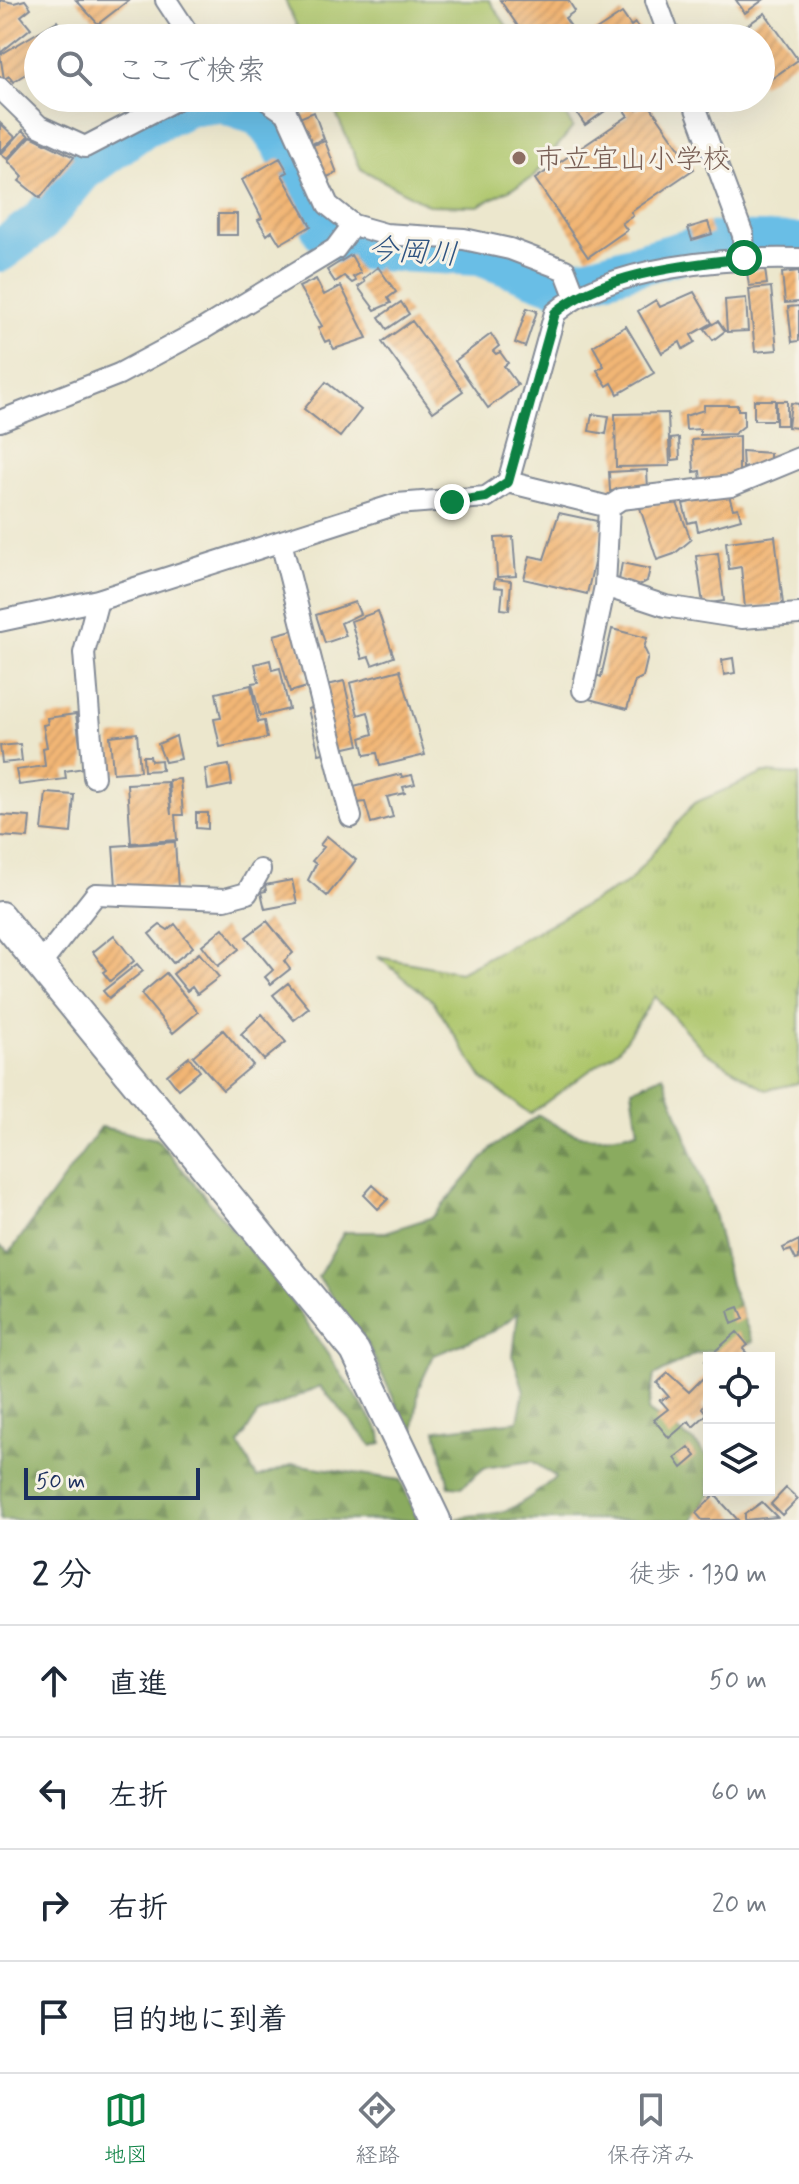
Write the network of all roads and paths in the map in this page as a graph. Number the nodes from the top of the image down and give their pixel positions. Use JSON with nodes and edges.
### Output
{"nodes":[{"id":1,"x":166,"y":0,"type":"edge"},
{"id":2,"x":656,"y":0,"type":"edge"},
{"id":3,"x":182,"y":24,"type":"edge"},
{"id":4,"x":665,"y":24,"type":"edge"},
{"id":5,"x":0,"y":88,"type":"edge"},
{"id":6,"x":24,"y":111,"type":"edge"},
{"id":7,"x":25,"y":112,"type":"edge"},
{"id":8,"x":152,"y":112,"type":"edge"},
{"id":9,"x":284,"y":112,"type":"edge"},
{"id":10,"x":697,"y":112,"type":"edge"},
{"id":11,"x":353,"y":225,"type":"junction"},
{"id":12,"x":744,"y":258,"type":"junction"},
{"id":13,"x":799,"y":259,"type":"edge"},
{"id":14,"x":575,"y":296,"type":"junction"},
{"id":15,"x":0,"y":421,"type":"edge"},
{"id":16,"x":799,"y":458,"type":"edge"},
{"id":17,"x":508,"y":482,"type":"junction"},
{"id":18,"x":609,"y":507,"type":"junction"},
{"id":19,"x":281,"y":542,"type":"junction"},
{"id":20,"x":605,"y":586,"type":"junction"},
{"id":21,"x":98,"y":600,"type":"junction"},
{"id":22,"x":799,"y":614,"type":"edge"},
{"id":23,"x":0,"y":621,"type":"edge"},
{"id":24,"x":583,"y":690,"type":"dead end"},
{"id":25,"x":94,"y":777,"type":"dead end"},
{"id":26,"x":351,"y":817,"type":"dead end"},
{"id":27,"x":260,"y":870,"type":"dead end"},
{"id":28,"x":0,"y":916,"type":"edge"},
{"id":29,"x":40,"y":965,"type":"junction"},
{"id":30,"x":436,"y":1520,"type":"edge"}],
"edges":[{"from":1,"to":3,"type":"street"},
{"from":2,"to":4,"type":"street"},
{"from":5,"to":6,"type":"street"},
{"from":7,"to":8,"type":"street"},
{"from":9,"to":11,"type":"street"},
{"from":10,"to":12,"type":"street"},
{"from":11,"to":14,"type":"street"},
{"from":11,"to":15,"type":"street"},
{"from":12,"to":13,"type":"street"},
{"from":12,"to":14,"type":"street"},
{"from":14,"to":17,"type":"street"},
{"from":16,"to":18,"type":"street"},
{"from":17,"to":18,"type":"street"},
{"from":17,"to":19,"type":"street"},
{"from":18,"to":20,"type":"street"},
{"from":19,"to":21,"type":"street"},
{"from":19,"to":26,"type":"street"},
{"from":20,"to":22,"type":"street"},
{"from":20,"to":24,"type":"street"},
{"from":21,"to":23,"type":"street"},
{"from":21,"to":25,"type":"street"},
{"from":27,"to":29,"type":"street"},
{"from":28,"to":29,"type":"street"},
{"from":29,"to":30,"type":"street"}]}
